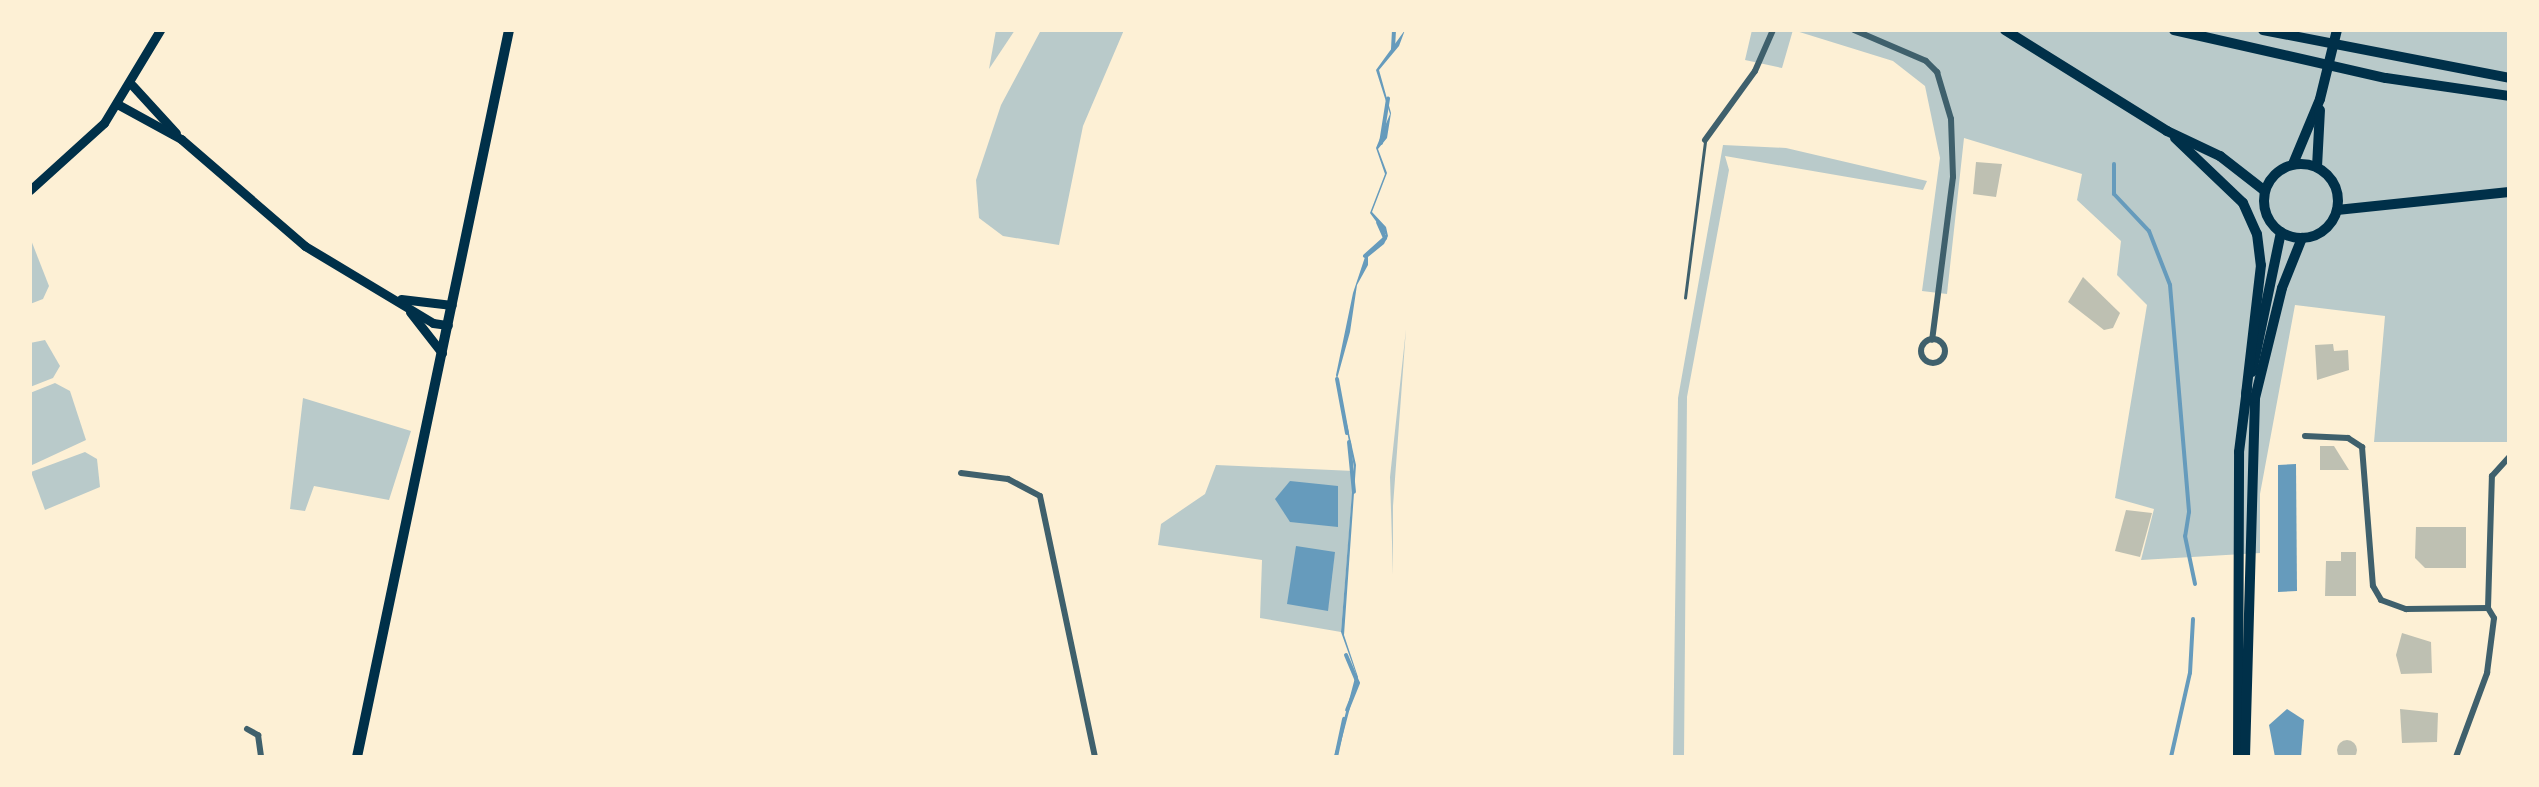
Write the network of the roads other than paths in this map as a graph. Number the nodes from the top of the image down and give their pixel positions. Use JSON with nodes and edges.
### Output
{"nodes":[{"id":1,"x":160,"y":30,"type":"edge"},
{"id":2,"x":510,"y":30,"type":"edge"},
{"id":3,"x":1773,"y":30,"type":"edge"},
{"id":4,"x":1854,"y":30,"type":"edge"},
{"id":5,"x":2005,"y":30,"type":"edge"},
{"id":6,"x":2174,"y":30,"type":"edge"},
{"id":7,"x":2263,"y":30,"type":"edge"},
{"id":8,"x":2336,"y":30,"type":"edge"},
{"id":9,"x":2509,"y":78,"type":"edge"},
{"id":10,"x":132,"y":86,"type":"junction"},
{"id":11,"x":2509,"y":96,"type":"edge"},
{"id":12,"x":2320,"y":100,"type":"junction"},
{"id":13,"x":119,"y":105,"type":"junction"},
{"id":14,"x":2167,"y":131,"type":"junction"},
{"id":15,"x":180,"y":139,"type":"junction"},
{"id":16,"x":1705,"y":140,"type":"joint"},
{"id":17,"x":2293,"y":164,"type":"junction"},
{"id":18,"x":2318,"y":167,"type":"junction"},
{"id":19,"x":30,"y":190,"type":"edge"},
{"id":20,"x":2265,"y":192,"type":"junction"},
{"id":21,"x":2509,"y":192,"type":"edge"},
{"id":22,"x":2337,"y":210,"type":"junction"},
{"id":23,"x":2281,"y":232,"type":"junction"},
{"id":24,"x":2302,"y":238,"type":"junction"},
{"id":25,"x":398,"y":298,"type":"junction"},
{"id":26,"x":1685,"y":298,"type":"dead end"},
{"id":27,"x":452,"y":305,"type":"junction"},
{"id":28,"x":448,"y":325,"type":"junction"},
{"id":29,"x":1932,"y":340,"type":"dead end"},
{"id":30,"x":442,"y":352,"type":"junction"},
{"id":31,"x":2246,"y":394,"type":"junction"},
{"id":32,"x":2305,"y":436,"type":"dead end"},
{"id":33,"x":2509,"y":457,"type":"edge"},
{"id":34,"x":961,"y":474,"type":"dead end"},
{"id":35,"x":2488,"y":608,"type":"junction"},
{"id":36,"x":247,"y":729,"type":"dead end"},
{"id":37,"x":261,"y":757,"type":"edge"},
{"id":38,"x":358,"y":757,"type":"edge"},
{"id":39,"x":1095,"y":757,"type":"edge"},
{"id":40,"x":2239,"y":757,"type":"edge"},
{"id":41,"x":2456,"y":757,"type":"edge"}],
"edges":[{"from":1,"to":10,"type":"main road"},
{"from":2,"to":27,"type":"main road"},
{"from":3,"to":16,"type":"street"},
{"from":4,"to":29,"type":"street"},
{"from":5,"to":14,"type":"main road"},
{"from":6,"to":11,"type":"main road"},
{"from":7,"to":9,"type":"main road"},
{"from":8,"to":12,"type":"main road"},
{"from":10,"to":13,"type":"main road"},
{"from":10,"to":15,"type":"main road"},
{"from":12,"to":17,"type":"main road"},
{"from":12,"to":18,"type":"main road"},
{"from":13,"to":15,"type":"main road"},
{"from":13,"to":19,"type":"main road"},
{"from":14,"to":20,"type":"main road"},
{"from":14,"to":31,"type":"main road"},
{"from":15,"to":25,"type":"main road"},
{"from":16,"to":26,"type":"lane"},
{"from":17,"to":18,"type":"main road"},
{"from":17,"to":20,"type":"main road"},
{"from":18,"to":22,"type":"main road"},
{"from":20,"to":23,"type":"main road"},
{"from":21,"to":22,"type":"main road"},
{"from":22,"to":24,"type":"main road"},
{"from":23,"to":24,"type":"main road"},
{"from":23,"to":31,"type":"main road"},
{"from":24,"to":40,"type":"main road"},
{"from":25,"to":27,"type":"main road"},
{"from":25,"to":28,"type":"main road"},
{"from":25,"to":30,"type":"main road"},
{"from":27,"to":28,"type":"main road"},
{"from":28,"to":30,"type":"main road"},
{"from":30,"to":38,"type":"main road"},
{"from":31,"to":40,"type":"main road"},
{"from":32,"to":35,"type":"street"},
{"from":33,"to":35,"type":"street"},
{"from":34,"to":39,"type":"street"},
{"from":35,"to":41,"type":"street"},
{"from":36,"to":37,"type":"street"}]}
